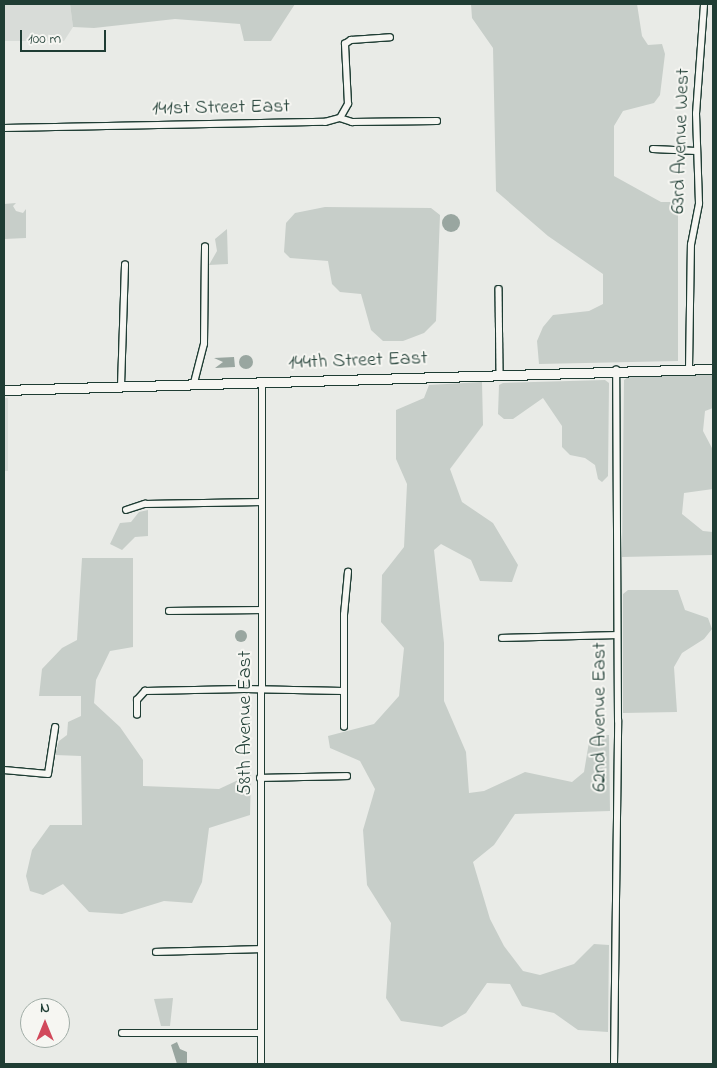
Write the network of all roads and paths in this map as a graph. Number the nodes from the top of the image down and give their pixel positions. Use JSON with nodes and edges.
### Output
{"nodes":[{"id":1,"x":704,"y":4,"type":"edge"},
{"id":2,"x":390,"y":37,"type":"dead end"},
{"id":3,"x":340,"y":118,"type":"junction"},
{"id":4,"x":438,"y":120,"type":"dead end"},
{"id":5,"x":4,"y":128,"type":"edge"},
{"id":6,"x":653,"y":149,"type":"dead end"},
{"id":7,"x":696,"y":151,"type":"junction"},
{"id":8,"x":205,"y":247,"type":"dead end"},
{"id":9,"x":126,"y":265,"type":"dead end"},
{"id":10,"x":499,"y":289,"type":"dead end"},
{"id":11,"x":713,"y":368,"type":"edge"},
{"id":12,"x":689,"y":369,"type":"junction"},
{"id":13,"x":616,"y":370,"type":"junction"},
{"id":14,"x":500,"y":373,"type":"junction"},
{"id":15,"x":262,"y":382,"type":"junction"},
{"id":16,"x":194,"y":384,"type":"junction"},
{"id":17,"x":121,"y":386,"type":"junction"},
{"id":18,"x":4,"y":390,"type":"edge"},
{"id":19,"x":262,"y":502,"type":"junction"},
{"id":20,"x":126,"y":510,"type":"dead end"},
{"id":21,"x":348,"y":572,"type":"dead end"},
{"id":22,"x":262,"y":610,"type":"junction"},
{"id":23,"x":169,"y":611,"type":"dead end"},
{"id":24,"x":616,"y":635,"type":"junction"},
{"id":25,"x":502,"y":638,"type":"dead end"},
{"id":26,"x":261,"y":690,"type":"junction"},
{"id":27,"x":344,"y":691,"type":"junction"},
{"id":28,"x":137,"y":715,"type":"dead end"},
{"id":29,"x":344,"y":727,"type":"dead end"},
{"id":30,"x":55,"y":728,"type":"dead end"},
{"id":31,"x":4,"y":770,"type":"edge"},
{"id":32,"x":347,"y":776,"type":"dead end"},
{"id":33,"x":260,"y":778,"type":"junction"},
{"id":34,"x":261,"y":949,"type":"junction"},
{"id":35,"x":156,"y":952,"type":"dead end"},
{"id":36,"x":122,"y":1033,"type":"dead end"},
{"id":37,"x":261,"y":1033,"type":"junction"},
{"id":38,"x":261,"y":1064,"type":"edge"},
{"id":39,"x":614,"y":1064,"type":"edge"}],
"edges":[{"from":1,"to":7,"type":"street","name":"63rd Avenue West"},
{"from":2,"to":3,"type":"street"},
{"from":3,"to":4,"type":"street","name":"141st Street East"},
{"from":3,"to":5,"type":"street","name":"141st Street East"},
{"from":6,"to":7,"type":"street"},
{"from":7,"to":12,"type":"street","name":"63rd Avenue West"},
{"from":8,"to":16,"type":"street"},
{"from":9,"to":17,"type":"street"},
{"from":10,"to":14,"type":"street"},
{"from":11,"to":12,"type":"street","name":"144th Street East"},
{"from":12,"to":13,"type":"street","name":"144th Street East"},
{"from":13,"to":14,"type":"street","name":"144th Street East"},
{"from":13,"to":24,"type":"street","name":"62nd Avenue East"},
{"from":14,"to":15,"type":"street","name":"144th Street East"},
{"from":15,"to":16,"type":"street","name":"144th Street East"},
{"from":15,"to":19,"type":"street","name":"58th Avenue East"},
{"from":16,"to":17,"type":"street","name":"144th Street East"},
{"from":17,"to":18,"type":"street","name":"144th Street East"},
{"from":19,"to":20,"type":"street"},
{"from":19,"to":22,"type":"street","name":"58th Avenue East"},
{"from":21,"to":27,"type":"street"},
{"from":22,"to":23,"type":"street"},
{"from":22,"to":26,"type":"street","name":"58th Avenue East"},
{"from":24,"to":25,"type":"street"},
{"from":24,"to":39,"type":"street","name":"62nd Avenue East"},
{"from":26,"to":27,"type":"street"},
{"from":26,"to":28,"type":"street"},
{"from":26,"to":33,"type":"street","name":"58th Avenue East"},
{"from":27,"to":29,"type":"street"},
{"from":30,"to":31,"type":"street"},
{"from":32,"to":33,"type":"street"},
{"from":33,"to":34,"type":"street","name":"58th Avenue East"},
{"from":34,"to":35,"type":"street"},
{"from":34,"to":37,"type":"street","name":"58th Avenue East"},
{"from":36,"to":37,"type":"street"},
{"from":37,"to":38,"type":"street","name":"58th Avenue East"}]}
